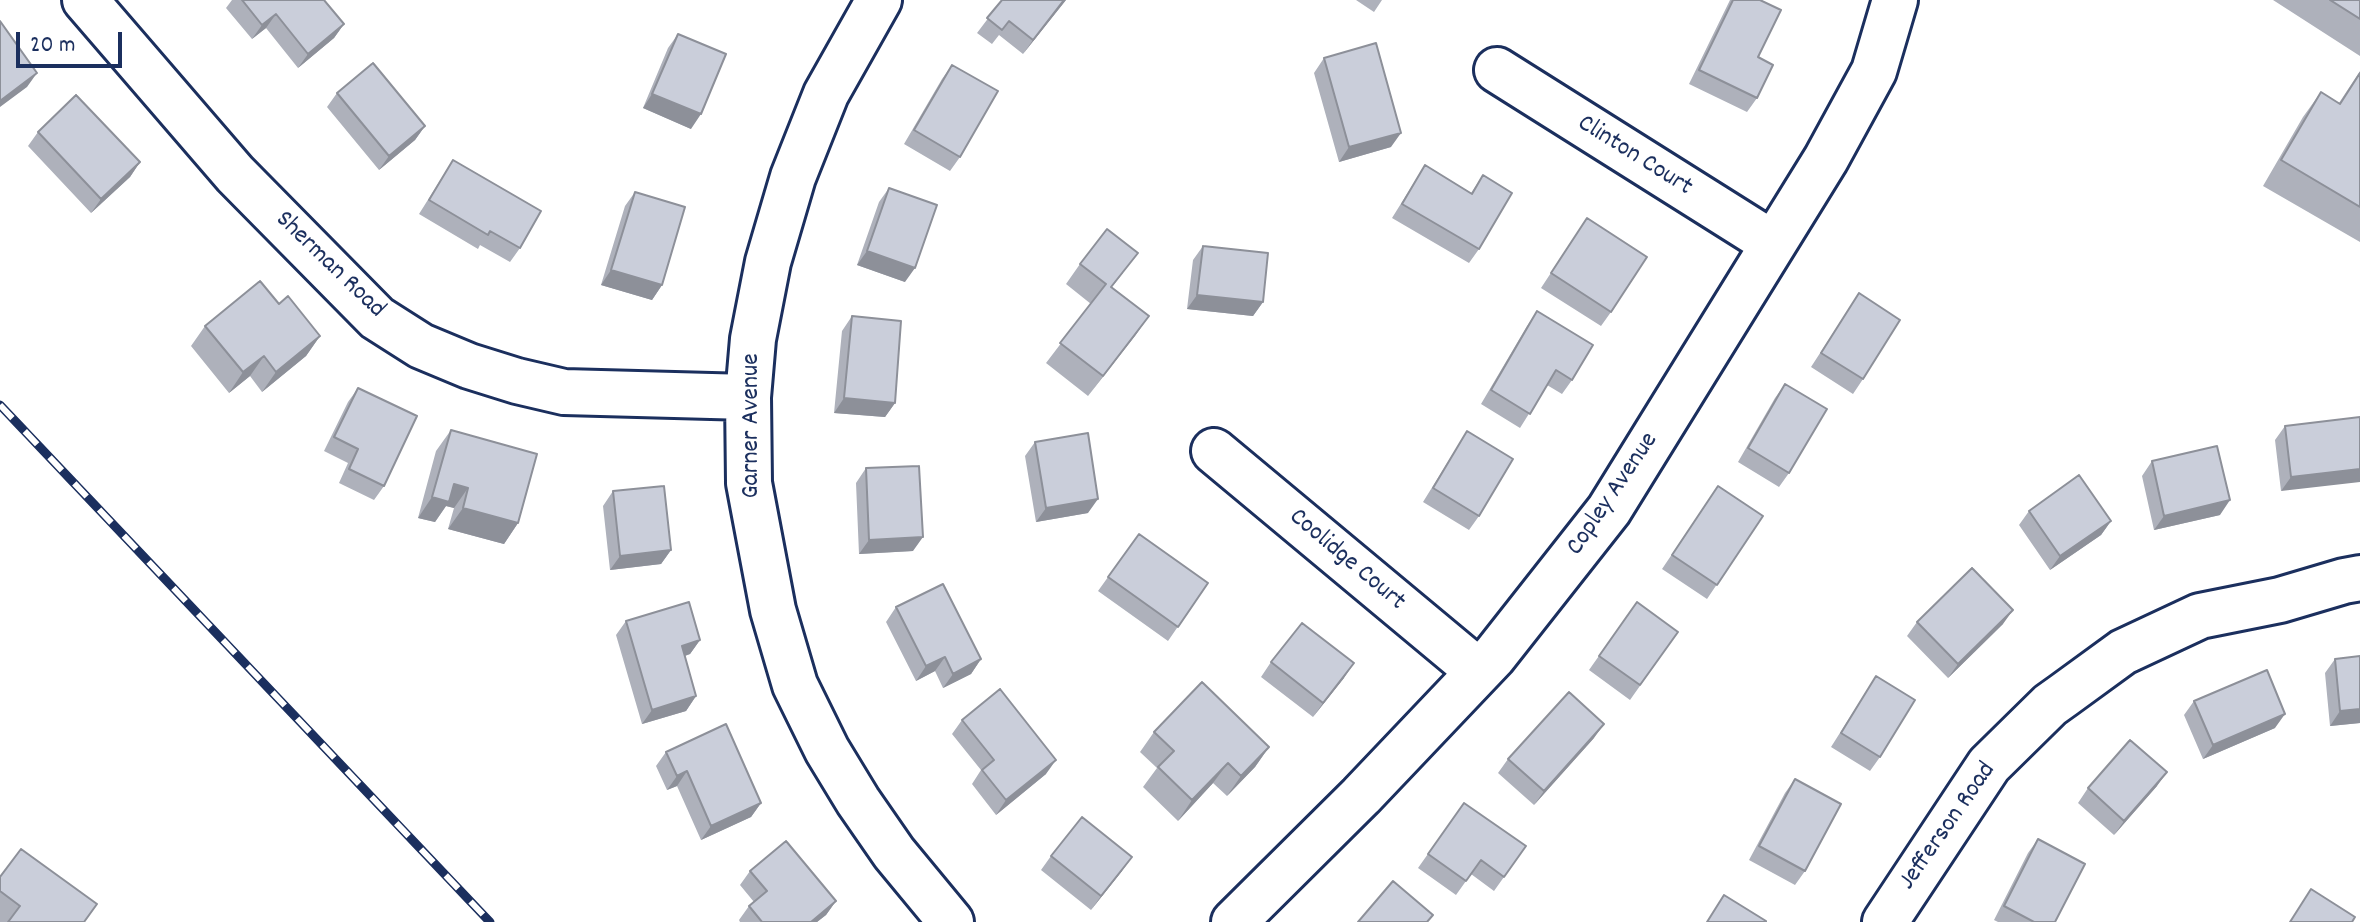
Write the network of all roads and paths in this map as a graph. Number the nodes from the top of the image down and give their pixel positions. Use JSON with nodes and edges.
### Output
{"nodes":[{"id":1,"x":85,"y":0,"type":"edge"},
{"id":2,"x":879,"y":0,"type":"edge"},
{"id":3,"x":1895,"y":0,"type":"edge"},
{"id":4,"x":1497,"y":70,"type":"dead end"},
{"id":5,"x":1772,"y":243,"type":"junction"},
{"id":6,"x":748,"y":397,"type":"junction"},
{"id":7,"x":1214,"y":451,"type":"dead end"},
{"id":8,"x":2360,"y":578,"type":"edge"},
{"id":9,"x":1478,"y":671,"type":"junction"},
{"id":10,"x":951,"y":922,"type":"edge"},
{"id":11,"x":1234,"y":922,"type":"edge"},
{"id":12,"x":1885,"y":922,"type":"edge"}],
"edges":[{"from":1,"to":6,"type":"street","name":"Sherman Road"},
{"from":2,"to":6,"type":"street","name":"Garner Avenue"},
{"from":3,"to":5,"type":"street","name":"Copley Avenue"},
{"from":4,"to":5,"type":"street","name":"Clinton Court"},
{"from":5,"to":9,"type":"street","name":"Copley Avenue"},
{"from":6,"to":10,"type":"street","name":"Garner Avenue"},
{"from":7,"to":9,"type":"street","name":"Coolidge Court"},
{"from":8,"to":12,"type":"street","name":"Jefferson Road"},
{"from":9,"to":11,"type":"street","name":"Copley Avenue"}]}
